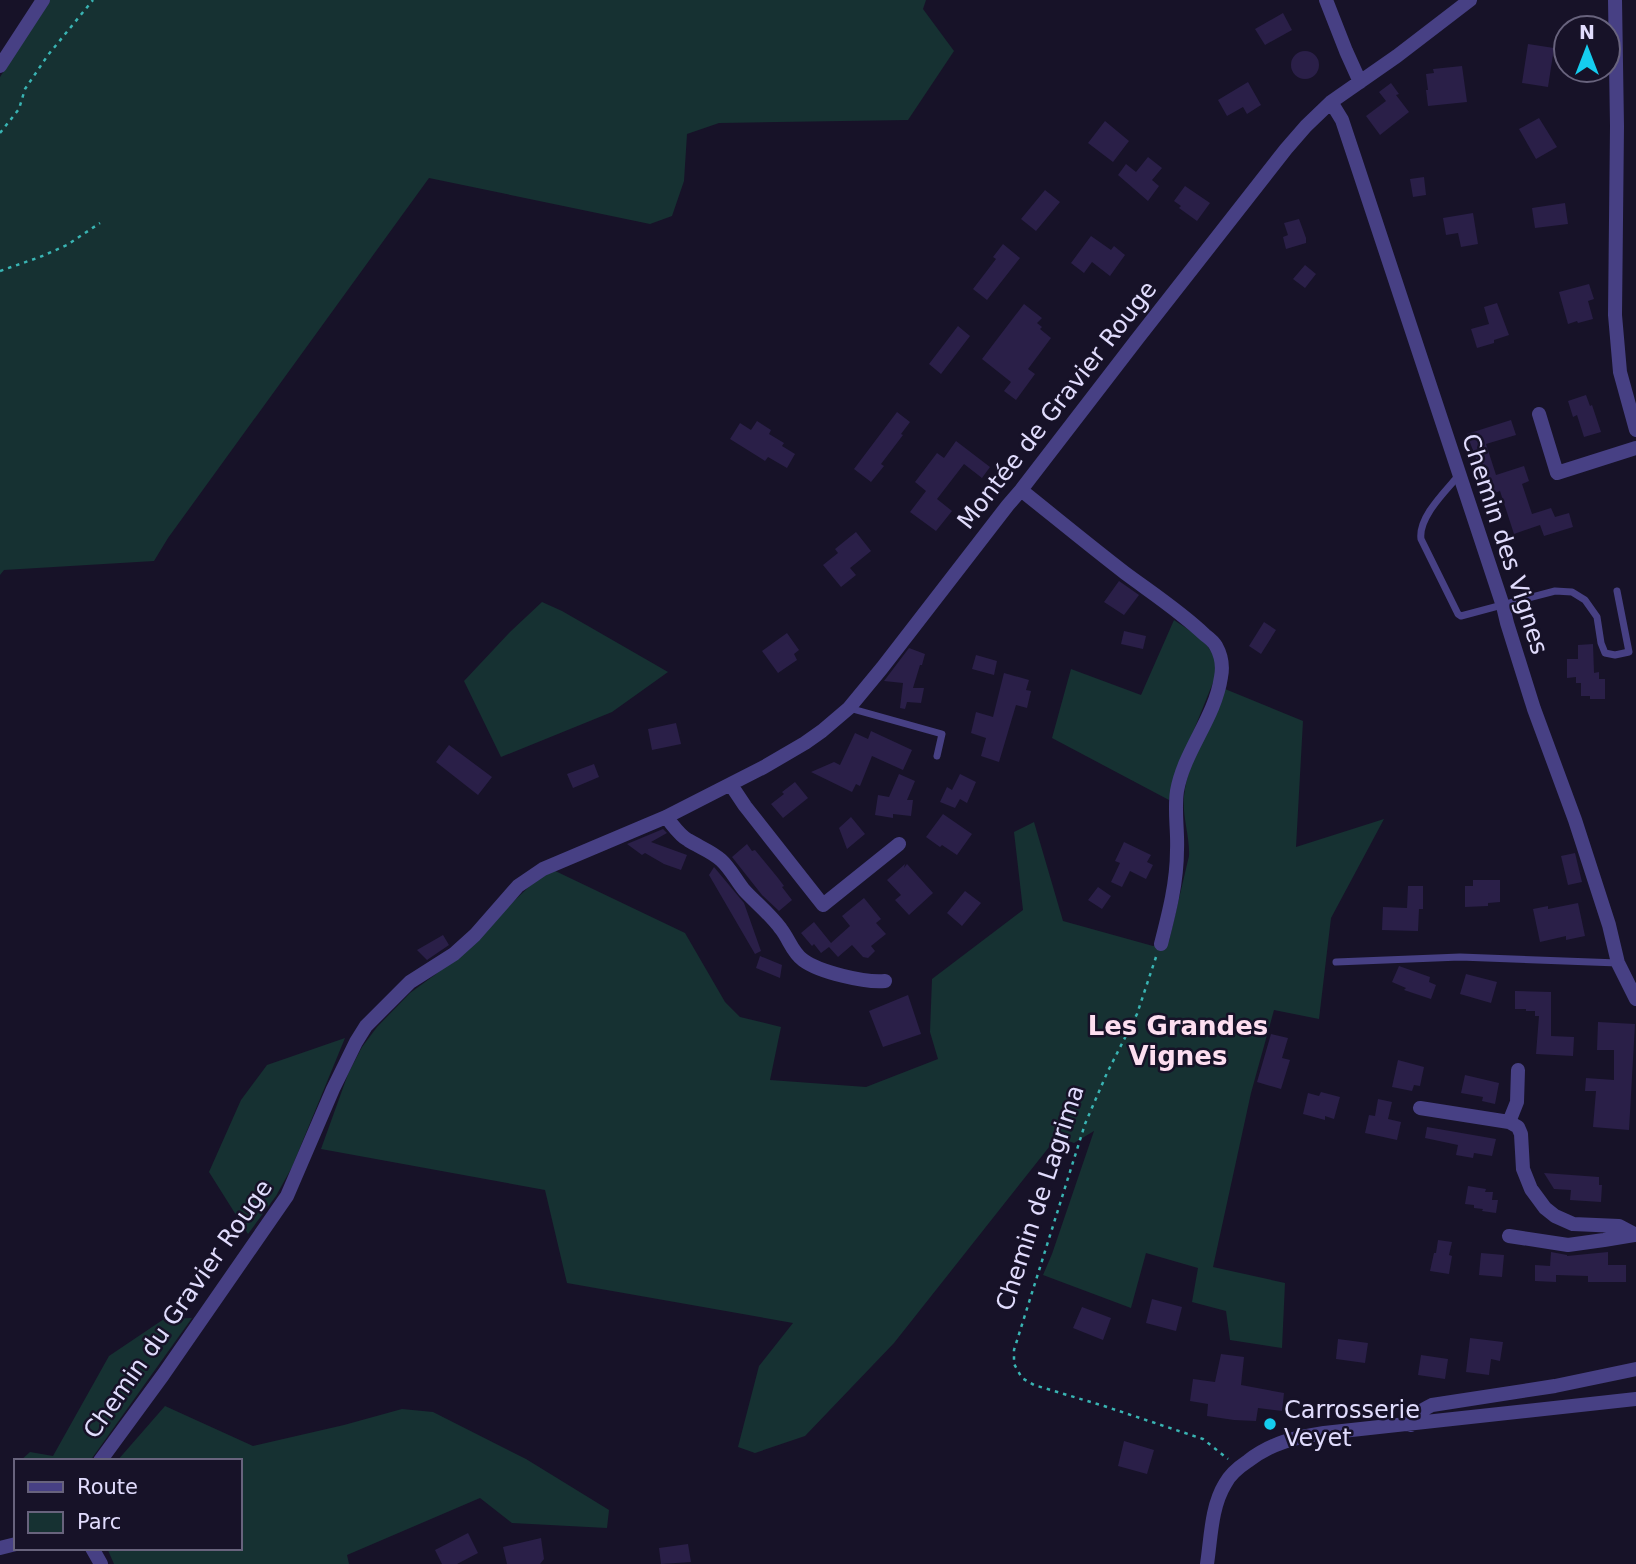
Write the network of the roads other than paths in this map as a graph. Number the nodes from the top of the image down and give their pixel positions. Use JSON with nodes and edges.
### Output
{"nodes":[{"id":1,"x":43,"y":0,"type":"edge"},
{"id":2,"x":1326,"y":0,"type":"edge"},
{"id":3,"x":1470,"y":0,"type":"edge"},
{"id":4,"x":1615,"y":0,"type":"edge"},
{"id":5,"x":0,"y":66,"type":"edge"},
{"id":6,"x":1360,"y":82,"type":"junction"},
{"id":7,"x":1331,"y":102,"type":"junction"},
{"id":8,"x":1539,"y":414,"type":"dead end"},
{"id":9,"x":1636,"y":430,"type":"edge"},
{"id":10,"x":1636,"y":447,"type":"edge"},
{"id":11,"x":1459,"y":475,"type":"junction"},
{"id":12,"x":1021,"y":490,"type":"junction"},
{"id":13,"x":1617,"y":591,"type":"dead end"},
{"id":14,"x":1503,"y":606,"type":"junction"},
{"id":15,"x":849,"y":708,"type":"junction"},
{"id":16,"x":937,"y":756,"type":"dead end"},
{"id":17,"x":731,"y":785,"type":"junction"},
{"id":18,"x":666,"y":817,"type":"junction"},
{"id":19,"x":899,"y":844,"type":"dead end"},
{"id":20,"x":1161,"y":944,"type":"road end"},
{"id":21,"x":1336,"y":962,"type":"dead end"},
{"id":22,"x":1618,"y":963,"type":"junction"},
{"id":23,"x":885,"y":981,"type":"dead end"},
{"id":24,"x":1636,"y":999,"type":"edge"},
{"id":25,"x":1518,"y":1070,"type":"dead end"},
{"id":26,"x":1420,"y":1108,"type":"dead end"},
{"id":27,"x":1509,"y":1122,"type":"junction"},
{"id":28,"x":1635,"y":1235,"type":"edge"},
{"id":29,"x":1509,"y":1236,"type":"dead end"},
{"id":30,"x":1636,"y":1369,"type":"edge"},
{"id":31,"x":1636,"y":1399,"type":"edge"},
{"id":32,"x":1411,"y":1425,"type":"junction"},
{"id":33,"x":101,"y":1459,"type":"edge"},
{"id":34,"x":1207,"y":1564,"type":"edge"}],
"edges":[{"from":1,"to":5,"type":"street"},
{"from":2,"to":6,"type":"street"},
{"from":3,"to":6,"type":"street","name":"Montée de Gravier Rouge"},
{"from":4,"to":9,"type":"street"},
{"from":6,"to":7,"type":"street","name":"Montée de Gravier Rouge"},
{"from":7,"to":11,"type":"street","name":"Chemin des Vignes"},
{"from":7,"to":12,"type":"street","name":"Montée de Gravier Rouge"},
{"from":8,"to":10,"type":"street"},
{"from":11,"to":14,"type":"street","name":"Chemin des Vignes"},
{"from":11,"to":14,"type":"lane"},
{"from":12,"to":15,"type":"street","name":"Montée de Gravier Rouge"},
{"from":12,"to":20,"type":"street"},
{"from":13,"to":14,"type":"lane"},
{"from":14,"to":22,"type":"street","name":"Chemin des Vignes"},
{"from":15,"to":16,"type":"lane"},
{"from":15,"to":17,"type":"street","name":"Montée de Gravier Rouge"},
{"from":17,"to":18,"type":"street","name":"Montée de Gravier Rouge"},
{"from":17,"to":19,"type":"street"},
{"from":18,"to":23,"type":"street"},
{"from":18,"to":33,"type":"street","name":"Chemin du Gravier Rouge"},
{"from":21,"to":22,"type":"lane"},
{"from":22,"to":24,"type":"street","name":"Chemin des Vignes"},
{"from":25,"to":27,"type":"street"},
{"from":26,"to":27,"type":"street"},
{"from":27,"to":28,"type":"street"},
{"from":28,"to":29,"type":"street"},
{"from":30,"to":32,"type":"street"},
{"from":31,"to":32,"type":"street"},
{"from":32,"to":34,"type":"street"}]}
